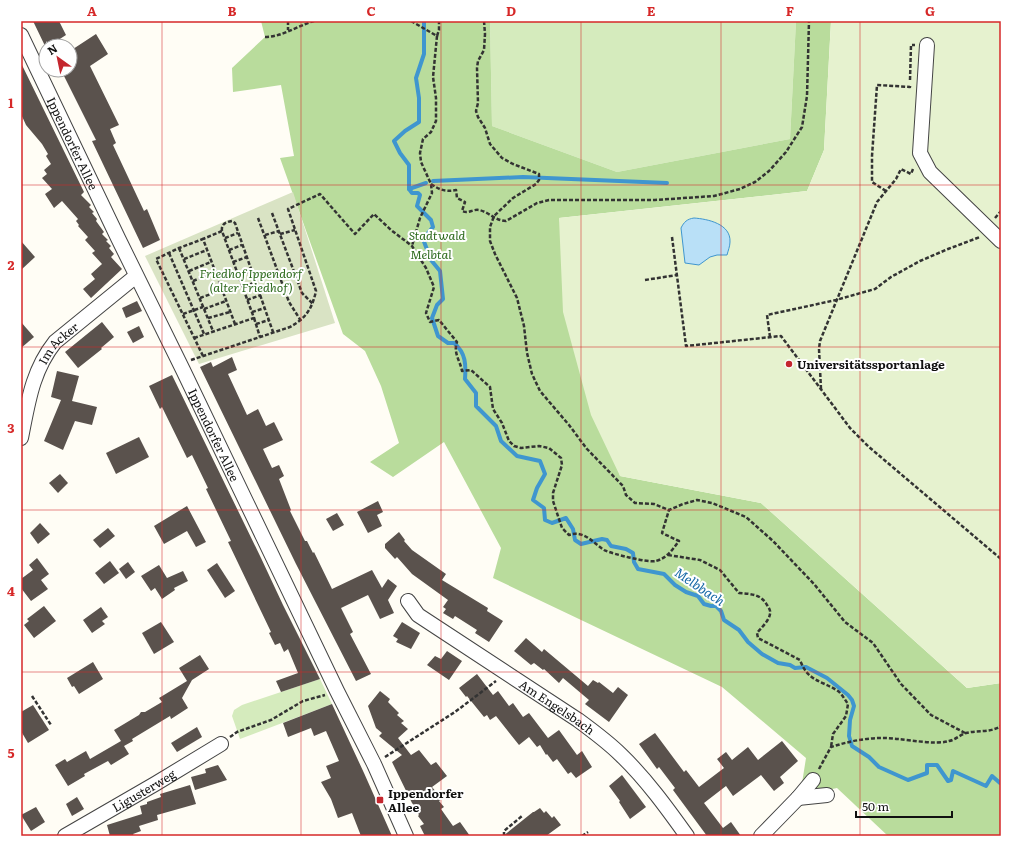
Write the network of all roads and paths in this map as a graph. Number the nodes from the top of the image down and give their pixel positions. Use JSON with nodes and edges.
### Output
{"nodes":[{"id":1,"x":288,"y":21,"type":"edge"},
{"id":2,"x":314,"y":21,"type":"edge"},
{"id":3,"x":410,"y":21,"type":"edge"},
{"id":4,"x":439,"y":21,"type":"edge"},
{"id":5,"x":484,"y":21,"type":"edge"},
{"id":6,"x":809,"y":21,"type":"edge"},
{"id":7,"x":288,"y":30,"type":"junction"},
{"id":8,"x":21,"y":35,"type":"edge"},
{"id":9,"x":437,"y":36,"type":"junction"},
{"id":10,"x":265,"y":37,"type":"dead end"},
{"id":11,"x":927,"y":45,"type":"joint"},
{"id":12,"x":920,"y":153,"type":"junction"},
{"id":13,"x":431,"y":184,"type":"junction"},
{"id":14,"x":886,"y":191,"type":"junction"},
{"id":15,"x":272,"y":213,"type":"dead end"},
{"id":16,"x":494,"y":216,"type":"junction"},
{"id":17,"x":258,"y":218,"type":"dead end"},
{"id":18,"x":295,"y":230,"type":"junction"},
{"id":19,"x":222,"y":231,"type":"junction"},
{"id":20,"x":991,"y":231,"type":"junction"},
{"id":21,"x":238,"y":233,"type":"junction"},
{"id":22,"x":280,"y":233,"type":"junction"},
{"id":23,"x":265,"y":235,"type":"junction"},
{"id":24,"x":672,"y":236,"type":"dead end"},
{"id":25,"x":203,"y":238,"type":"junction"},
{"id":26,"x":225,"y":238,"type":"junction"},
{"id":27,"x":1001,"y":242,"type":"edge"},
{"id":28,"x":242,"y":245,"type":"junction"},
{"id":29,"x":412,"y":246,"type":"junction"},
{"id":30,"x":179,"y":248,"type":"junction"},
{"id":31,"x":208,"y":250,"type":"junction"},
{"id":32,"x":229,"y":250,"type":"junction"},
{"id":33,"x":169,"y":253,"type":"junction"},
{"id":34,"x":247,"y":257,"type":"junction"},
{"id":35,"x":184,"y":259,"type":"junction"},
{"id":36,"x":211,"y":262,"type":"junction"},
{"id":37,"x":233,"y":262,"type":"junction"},
{"id":38,"x":188,"y":271,"type":"junction"},
{"id":39,"x":252,"y":271,"type":"junction"},
{"id":40,"x":215,"y":272,"type":"junction"},
{"id":41,"x":238,"y":275,"type":"junction"},
{"id":42,"x":677,"y":275,"type":"junction"},
{"id":43,"x":136,"y":276,"type":"junction"},
{"id":44,"x":645,"y":280,"type":"dead end"},
{"id":45,"x":193,"y":281,"type":"junction"},
{"id":46,"x":256,"y":282,"type":"junction"},
{"id":47,"x":242,"y":287,"type":"junction"},
{"id":48,"x":222,"y":290,"type":"junction"},
{"id":49,"x":260,"y":295,"type":"junction"},
{"id":50,"x":200,"y":298,"type":"junction"},
{"id":51,"x":247,"y":300,"type":"junction"},
{"id":52,"x":836,"y":300,"type":"junction"},
{"id":53,"x":226,"y":301,"type":"junction"},
{"id":54,"x":313,"y":304,"type":"junction"},
{"id":55,"x":204,"y":308,"type":"junction"},
{"id":56,"x":265,"y":308,"type":"junction"},
{"id":57,"x":194,"y":310,"type":"junction"},
{"id":58,"x":230,"y":312,"type":"junction"},
{"id":59,"x":252,"y":312,"type":"junction"},
{"id":60,"x":183,"y":314,"type":"junction"},
{"id":61,"x":208,"y":318,"type":"junction"},
{"id":62,"x":254,"y":318,"type":"junction"},
{"id":63,"x":269,"y":320,"type":"junction"},
{"id":64,"x":301,"y":321,"type":"junction"},
{"id":65,"x":234,"y":324,"type":"junction"},
{"id":66,"x":256,"y":324,"type":"junction"},
{"id":67,"x":214,"y":331,"type":"junction"},
{"id":68,"x":273,"y":332,"type":"junction"},
{"id":69,"x":204,"y":334,"type":"junction"},
{"id":70,"x":260,"y":337,"type":"junction"},
{"id":71,"x":770,"y":337,"type":"junction"},
{"id":72,"x":194,"y":338,"type":"junction"},
{"id":73,"x":203,"y":356,"type":"junction"},
{"id":74,"x":179,"y":363,"type":"junction"},
{"id":75,"x":821,"y":389,"type":"junction"},
{"id":76,"x":25,"y":392,"type":"edge"},
{"id":77,"x":21,"y":438,"type":"edge"},
{"id":78,"x":669,"y":510,"type":"junction"},
{"id":79,"x":668,"y":556,"type":"junction"},
{"id":80,"x":1001,"y":559,"type":"edge"},
{"id":81,"x":408,"y":601,"type":"dead end"},
{"id":82,"x":506,"y":673,"type":"junction"},
{"id":83,"x":327,"y":694,"type":"dead end"},
{"id":84,"x":32,"y":696,"type":"dead end"},
{"id":85,"x":51,"y":725,"type":"dead end"},
{"id":86,"x":1001,"y":726,"type":"edge"},
{"id":87,"x":965,"y":733,"type":"junction"},
{"id":88,"x":226,"y":739,"type":"joint"},
{"id":89,"x":832,"y":747,"type":"junction"},
{"id":90,"x":382,"y":759,"type":"dead end"},
{"id":91,"x":813,"y":780,"type":"joint"},
{"id":92,"x":827,"y":795,"type":"dead end"},
{"id":93,"x":798,"y":798,"type":"junction"},
{"id":94,"x":522,"y":816,"type":"dead end"},
{"id":95,"x":588,"y":832,"type":"dead end"},
{"id":96,"x":65,"y":836,"type":"edge"},
{"id":97,"x":406,"y":836,"type":"edge"},
{"id":98,"x":504,"y":836,"type":"edge"},
{"id":99,"x":582,"y":836,"type":"edge"},
{"id":100,"x":687,"y":836,"type":"edge"},
{"id":101,"x":761,"y":836,"type":"edge"}],
"edges":[{"from":1,"to":7,"type":"path"},
{"from":2,"to":7,"type":"path"},
{"from":3,"to":9,"type":"path"},
{"from":4,"to":9,"type":"path"},
{"from":5,"to":16,"type":"path"},
{"from":6,"to":16,"type":"path"},
{"from":7,"to":10,"type":"path"},
{"from":8,"to":43,"type":"street","name":"Ippendorfer Allee"},
{"from":9,"to":13,"type":"path"},
{"from":11,"to":12,"type":"street"},
{"from":11,"to":14,"type":"path"},
{"from":12,"to":14,"type":"path"},
{"from":12,"to":20,"type":"street"},
{"from":13,"to":16,"type":"path"},
{"from":13,"to":29,"type":"path"},
{"from":14,"to":52,"type":"path"},
{"from":15,"to":22,"type":"path"},
{"from":16,"to":78,"type":"path"},
{"from":17,"to":23,"type":"path"},
{"from":18,"to":22,"type":"path"},
{"from":18,"to":29,"type":"path"},
{"from":18,"to":54,"type":"path"},
{"from":19,"to":21,"type":"path"},
{"from":19,"to":25,"type":"path"},
{"from":19,"to":26,"type":"path"},
{"from":20,"to":27,"type":"street"},
{"from":20,"to":52,"type":"path"},
{"from":21,"to":26,"type":"path"},
{"from":21,"to":28,"type":"path"},
{"from":22,"to":23,"type":"path"},
{"from":22,"to":54,"type":"path"},
{"from":23,"to":64,"type":"path"},
{"from":24,"to":42,"type":"path"},
{"from":25,"to":30,"type":"path"},
{"from":25,"to":31,"type":"path"},
{"from":26,"to":32,"type":"path"},
{"from":28,"to":32,"type":"path"},
{"from":28,"to":34,"type":"path"},
{"from":29,"to":79,"type":"path"},
{"from":30,"to":33,"type":"path"},
{"from":30,"to":35,"type":"path"},
{"from":31,"to":35,"type":"path"},
{"from":31,"to":36,"type":"path"},
{"from":32,"to":37,"type":"path"},
{"from":33,"to":57,"type":"path"},
{"from":33,"to":60,"type":"path"},
{"from":34,"to":37,"type":"path"},
{"from":34,"to":39,"type":"path"},
{"from":35,"to":38,"type":"path"},
{"from":36,"to":38,"type":"path"},
{"from":36,"to":40,"type":"path"},
{"from":37,"to":41,"type":"path"},
{"from":38,"to":45,"type":"path"},
{"from":39,"to":41,"type":"path"},
{"from":39,"to":46,"type":"path"},
{"from":40,"to":45,"type":"path"},
{"from":40,"to":48,"type":"path"},
{"from":41,"to":47,"type":"path"},
{"from":42,"to":44,"type":"path"},
{"from":42,"to":71,"type":"path"},
{"from":43,"to":74,"type":"street","name":"Ippendorfer Allee"},
{"from":43,"to":76,"type":"street","name":"Im Acker"},
{"from":45,"to":50,"type":"path"},
{"from":46,"to":47,"type":"path"},
{"from":46,"to":49,"type":"path"},
{"from":47,"to":51,"type":"path"},
{"from":48,"to":50,"type":"path"},
{"from":48,"to":53,"type":"path"},
{"from":49,"to":51,"type":"path"},
{"from":49,"to":56,"type":"path"},
{"from":50,"to":55,"type":"path"},
{"from":51,"to":59,"type":"path"},
{"from":52,"to":71,"type":"path"},
{"from":52,"to":75,"type":"path"},
{"from":53,"to":55,"type":"path"},
{"from":53,"to":58,"type":"path"},
{"from":54,"to":64,"type":"path"},
{"from":55,"to":57,"type":"path"},
{"from":55,"to":61,"type":"path"},
{"from":56,"to":59,"type":"path"},
{"from":56,"to":63,"type":"path"},
{"from":57,"to":60,"type":"path"},
{"from":57,"to":69,"type":"path"},
{"from":58,"to":61,"type":"path"},
{"from":58,"to":65,"type":"path"},
{"from":59,"to":62,"type":"path"},
{"from":60,"to":72,"type":"path"},
{"from":61,"to":67,"type":"path"},
{"from":62,"to":65,"type":"path"},
{"from":62,"to":66,"type":"path"},
{"from":63,"to":66,"type":"path"},
{"from":63,"to":68,"type":"path"},
{"from":64,"to":68,"type":"path"},
{"from":65,"to":67,"type":"path"},
{"from":66,"to":70,"type":"path"},
{"from":67,"to":69,"type":"path"},
{"from":68,"to":70,"type":"path"},
{"from":69,"to":72,"type":"path"},
{"from":70,"to":73,"type":"path"},
{"from":71,"to":75,"type":"path"},
{"from":72,"to":73,"type":"path"},
{"from":73,"to":74,"type":"path"},
{"from":74,"to":97,"type":"street","name":"Ippendorfer Allee"},
{"from":75,"to":80,"type":"path"},
{"from":76,"to":77,"type":"street","name":"Im Acker"},
{"from":78,"to":79,"type":"path"},
{"from":78,"to":87,"type":"path"},
{"from":79,"to":89,"type":"path"},
{"from":81,"to":82,"type":"street","name":"Am Engelsbach"},
{"from":82,"to":90,"type":"path"},
{"from":82,"to":100,"type":"street","name":"Am Engelsbach"},
{"from":83,"to":88,"type":"path"},
{"from":84,"to":85,"type":"path"},
{"from":86,"to":87,"type":"path"},
{"from":87,"to":89,"type":"path"},
{"from":88,"to":96,"type":"street","name":"Ligusterweg"},
{"from":89,"to":91,"type":"path"},
{"from":91,"to":93,"type":"street"},
{"from":92,"to":93,"type":"street"},
{"from":93,"to":101,"type":"street"},
{"from":94,"to":98,"type":"path"},
{"from":95,"to":99,"type":"path"}]}
